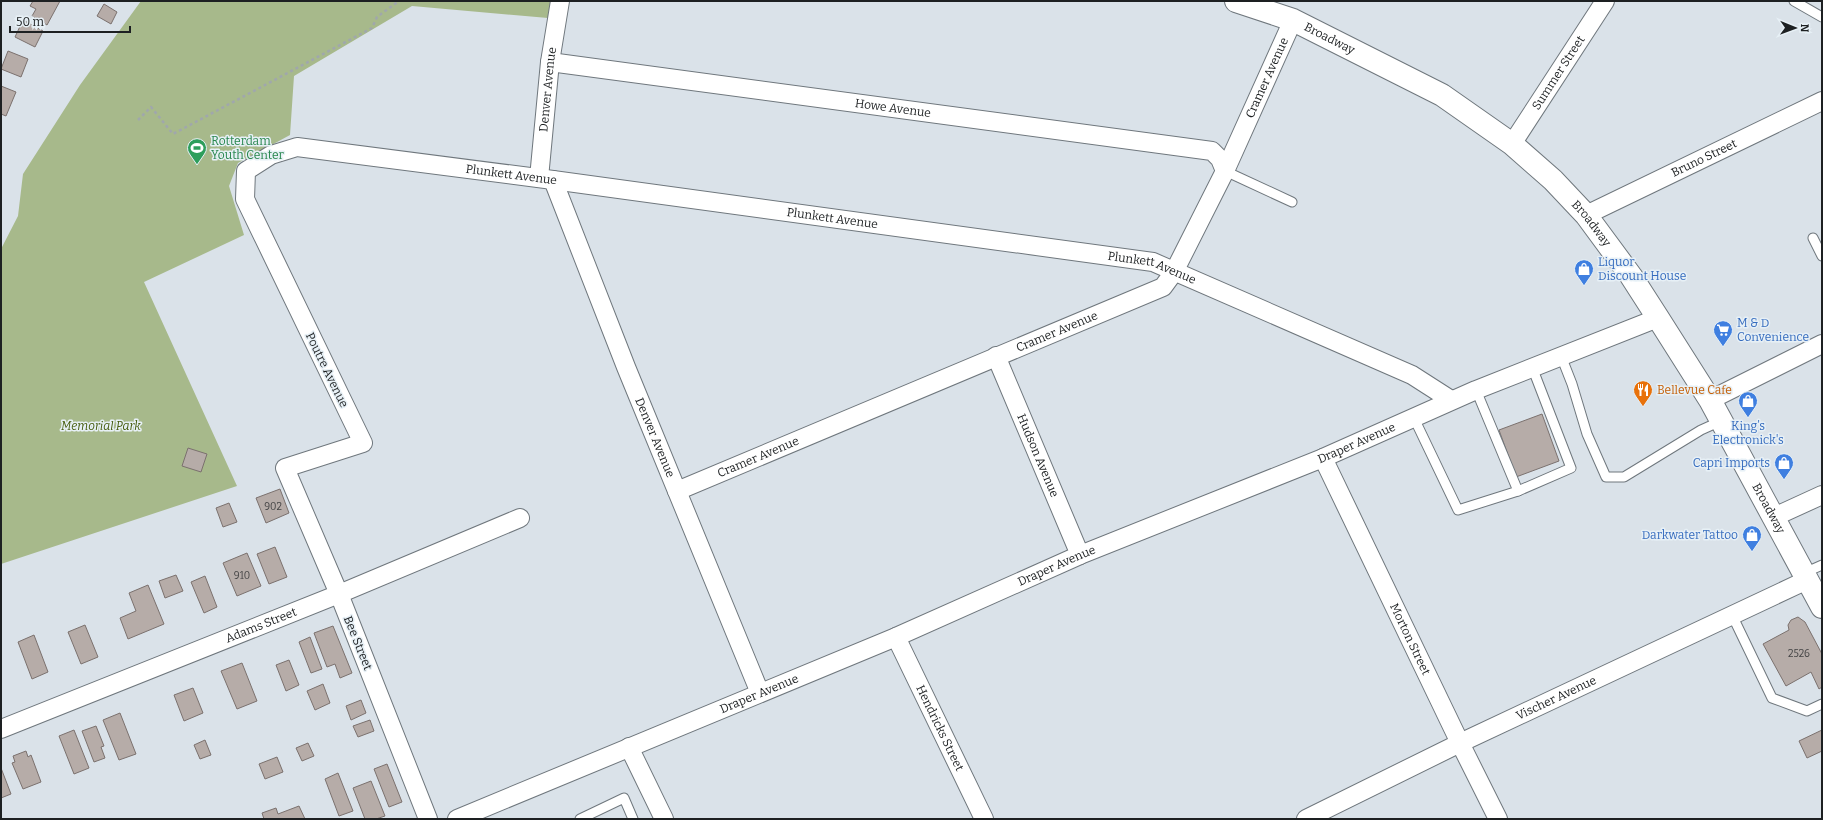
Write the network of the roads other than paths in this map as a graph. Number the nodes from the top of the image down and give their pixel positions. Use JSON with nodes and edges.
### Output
{"nodes":[{"id":1,"x":560,"y":1,"type":"edge"},
{"id":2,"x":1236,"y":1,"type":"edge"},
{"id":3,"x":1605,"y":1,"type":"edge"},
{"id":4,"x":1794,"y":1,"type":"edge"},
{"id":5,"x":1263,"y":5,"type":"edge"},
{"id":6,"x":1822,"y":17,"type":"edge"},
{"id":7,"x":1293,"y":20,"type":"junction"},
{"id":8,"x":550,"y":62,"type":"junction"},
{"id":9,"x":1822,"y":101,"type":"edge"},
{"id":10,"x":1512,"y":144,"type":"junction"},
{"id":11,"x":1225,"y":171,"type":"junction"},
{"id":12,"x":546,"y":179,"type":"junction"},
{"id":13,"x":1292,"y":202,"type":"dead end"},
{"id":14,"x":1586,"y":215,"type":"junction"},
{"id":15,"x":257,"y":224,"type":"joint"},
{"id":16,"x":1814,"y":238,"type":"dead end"},
{"id":17,"x":1822,"y":256,"type":"edge"},
{"id":18,"x":1174,"y":272,"type":"junction"},
{"id":19,"x":1658,"y":318,"type":"junction"},
{"id":20,"x":1822,"y":344,"type":"edge"},
{"id":21,"x":996,"y":356,"type":"junction"},
{"id":22,"x":1561,"y":356,"type":"junction"},
{"id":23,"x":1532,"y":367,"type":"junction"},
{"id":24,"x":1476,"y":390,"type":"junction"},
{"id":25,"x":1451,"y":400,"type":"junction"},
{"id":26,"x":1710,"y":400,"type":"junction"},
{"id":27,"x":1413,"y":416,"type":"junction"},
{"id":28,"x":1721,"y":421,"type":"junction"},
{"id":29,"x":1323,"y":458,"type":"junction"},
{"id":30,"x":285,"y":468,"type":"joint"},
{"id":31,"x":677,"y":491,"type":"junction"},
{"id":32,"x":1518,"y":491,"type":"junction"},
{"id":33,"x":1822,"y":495,"type":"edge"},
{"id":34,"x":1774,"y":517,"type":"junction"},
{"id":35,"x":520,"y":518,"type":"dead end"},
{"id":36,"x":1080,"y":555,"type":"junction"},
{"id":37,"x":1811,"y":573,"type":"edge"},
{"id":38,"x":339,"y":594,"type":"junction"},
{"id":39,"x":1822,"y":607,"type":"edge"},
{"id":40,"x":1732,"y":615,"type":"junction"},
{"id":41,"x":896,"y":637,"type":"junction"},
{"id":42,"x":760,"y":693,"type":"junction"},
{"id":43,"x":1822,"y":704,"type":"edge"},
{"id":44,"x":1,"y":729,"type":"edge"},
{"id":45,"x":1460,"y":743,"type":"junction"},
{"id":46,"x":629,"y":747,"type":"junction"},
{"id":47,"x":428,"y":819,"type":"edge"},
{"id":48,"x":459,"y":819,"type":"edge"},
{"id":49,"x":580,"y":819,"type":"edge"},
{"id":50,"x":633,"y":819,"type":"edge"},
{"id":51,"x":664,"y":819,"type":"edge"},
{"id":52,"x":984,"y":819,"type":"edge"},
{"id":53,"x":1306,"y":819,"type":"edge"},
{"id":54,"x":1498,"y":819,"type":"edge"}],
"edges":[{"from":1,"to":8,"type":"street","name":"Denver Avenue"},
{"from":2,"to":5,"type":"main road","name":"Broadway"},
{"from":3,"to":10,"type":"street","name":"Summer Street"},
{"from":4,"to":6,"type":"lane"},
{"from":5,"to":7,"type":"main road","name":"Broadway"},
{"from":7,"to":10,"type":"main road","name":"Broadway"},
{"from":7,"to":11,"type":"street","name":"Cramer Avenue"},
{"from":8,"to":11,"type":"street","name":"Howe Avenue"},
{"from":8,"to":12,"type":"street","name":"Denver Avenue"},
{"from":9,"to":14,"type":"street","name":"Bruno Street"},
{"from":10,"to":14,"type":"main road","name":"Broadway"},
{"from":11,"to":13,"type":"lane"},
{"from":11,"to":18,"type":"street","name":"Cramer Avenue"},
{"from":12,"to":15,"type":"street","name":"Plunkett Avenue"},
{"from":12,"to":18,"type":"street","name":"Plunkett Avenue"},
{"from":12,"to":31,"type":"street","name":"Denver Avenue"},
{"from":14,"to":19,"type":"main road","name":"Broadway"},
{"from":15,"to":30,"type":"street","name":"Poutre Avenue"},
{"from":16,"to":17,"type":"lane"},
{"from":18,"to":21,"type":"street","name":"Cramer Avenue"},
{"from":18,"to":25,"type":"street","name":"Plunkett Avenue"},
{"from":19,"to":22,"type":"street","name":"Draper Avenue"},
{"from":19,"to":26,"type":"main road","name":"Broadway"},
{"from":20,"to":26,"type":"street"},
{"from":21,"to":31,"type":"street","name":"Cramer Avenue"},
{"from":21,"to":36,"type":"street","name":"Hudson Avenue"},
{"from":22,"to":23,"type":"street","name":"Draper Avenue"},
{"from":22,"to":28,"type":"lane"},
{"from":23,"to":24,"type":"street","name":"Draper Avenue"},
{"from":23,"to":32,"type":"lane"},
{"from":24,"to":25,"type":"street","name":"Draper Avenue"},
{"from":24,"to":32,"type":"lane"},
{"from":25,"to":27,"type":"street","name":"Draper Avenue"},
{"from":26,"to":28,"type":"main road","name":"Broadway"},
{"from":27,"to":29,"type":"street","name":"Draper Avenue"},
{"from":27,"to":32,"type":"lane"},
{"from":28,"to":34,"type":"main road","name":"Broadway"},
{"from":29,"to":36,"type":"street","name":"Draper Avenue"},
{"from":29,"to":45,"type":"street","name":"Morton Street"},
{"from":30,"to":38,"type":"street","name":"Bee Street"},
{"from":31,"to":42,"type":"street","name":"Denver Avenue"},
{"from":33,"to":34,"type":"street"},
{"from":34,"to":37,"type":"main road","name":"Broadway"},
{"from":35,"to":38,"type":"street","name":"Adams Street"},
{"from":36,"to":41,"type":"street","name":"Draper Avenue"},
{"from":37,"to":39,"type":"main road","name":"Broadway"},
{"from":37,"to":40,"type":"street","name":"Vischer Avenue"},
{"from":38,"to":44,"type":"street","name":"Adams Street"},
{"from":38,"to":47,"type":"street","name":"Bee Street"},
{"from":40,"to":43,"type":"lane"},
{"from":40,"to":45,"type":"street","name":"Vischer Avenue"},
{"from":41,"to":42,"type":"street","name":"Draper Avenue"},
{"from":41,"to":52,"type":"street","name":"Hendricks Street"},
{"from":42,"to":46,"type":"street","name":"Draper Avenue"},
{"from":45,"to":53,"type":"street","name":"Vischer Avenue"},
{"from":45,"to":54,"type":"street","name":"Morton Street"},
{"from":46,"to":48,"type":"street","name":"Draper Avenue"},
{"from":46,"to":51,"type":"street"},
{"from":49,"to":50,"type":"lane"}]}
